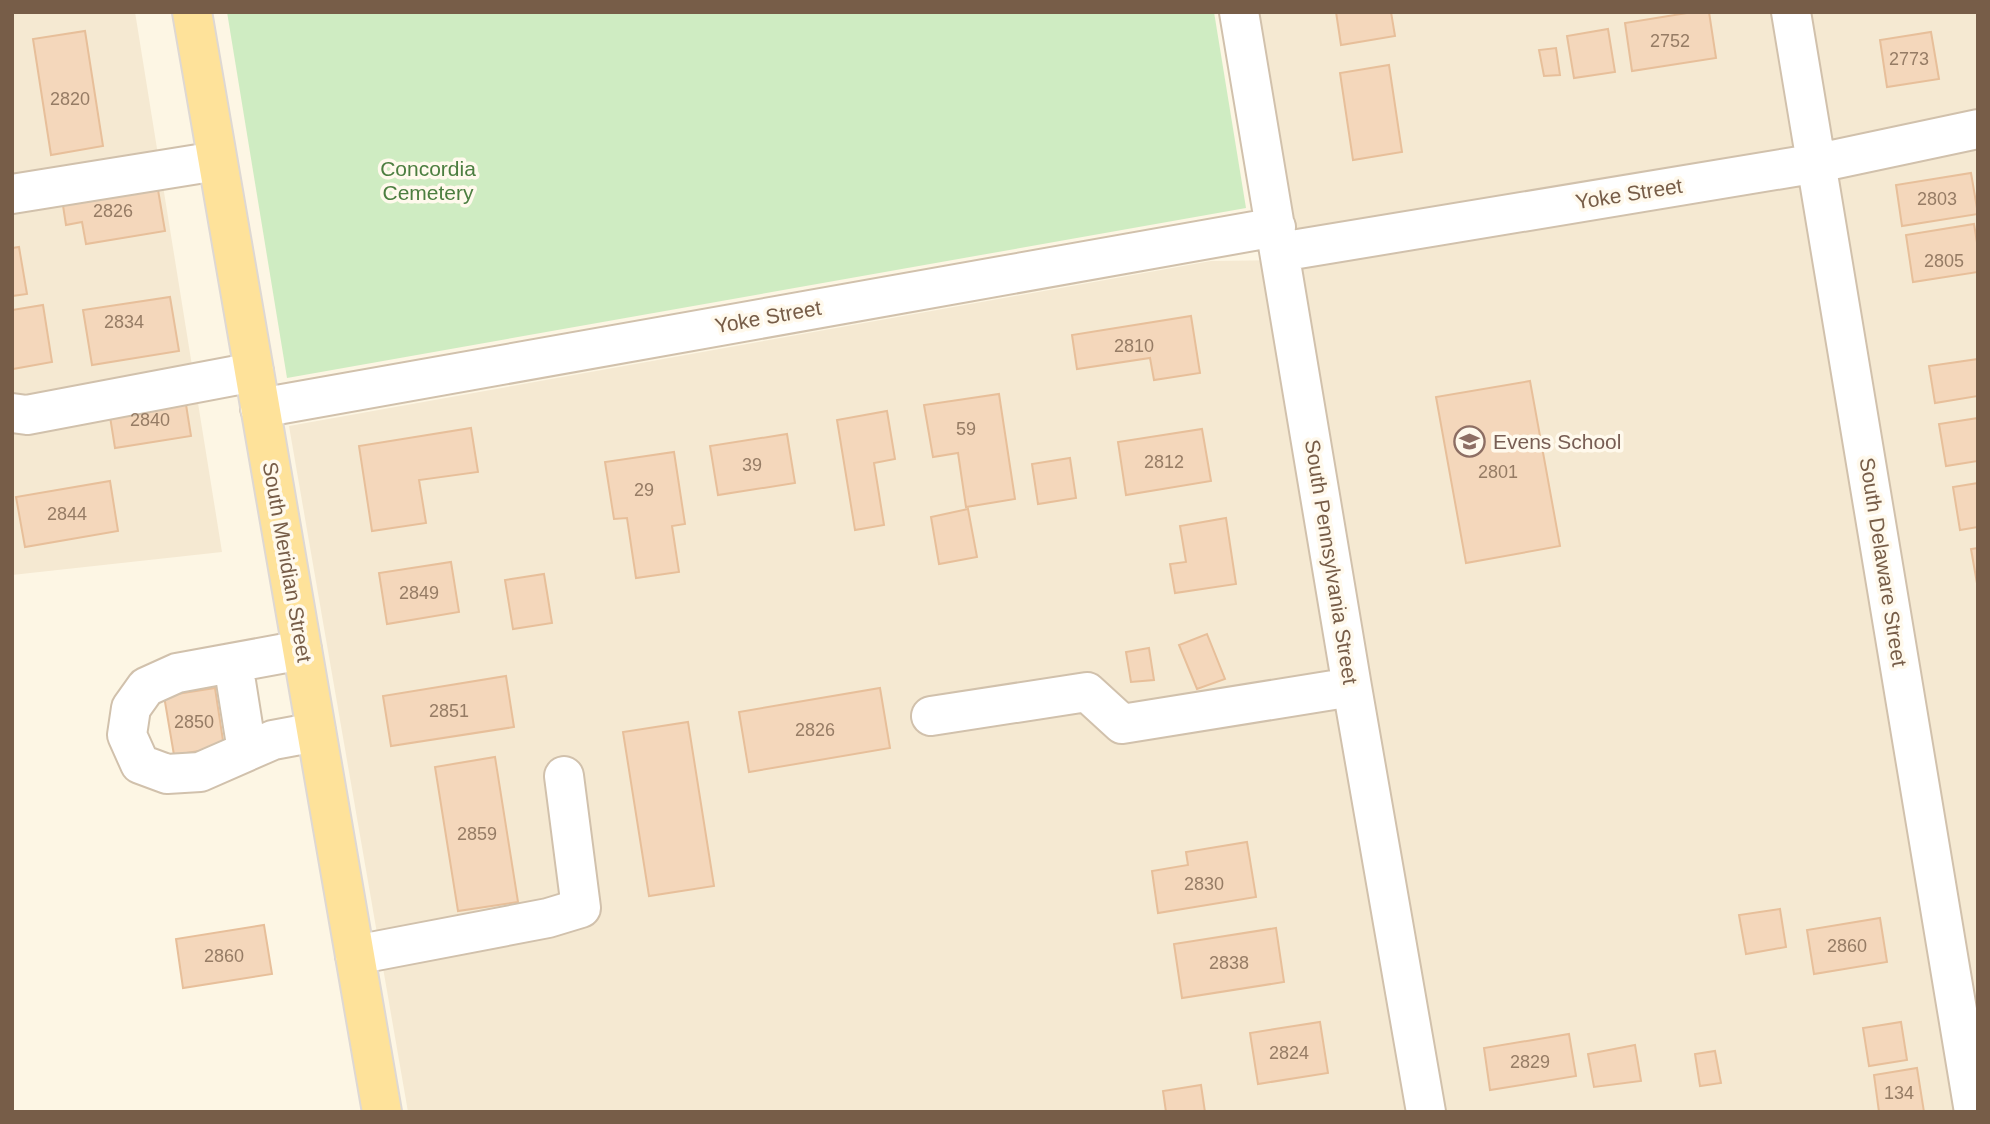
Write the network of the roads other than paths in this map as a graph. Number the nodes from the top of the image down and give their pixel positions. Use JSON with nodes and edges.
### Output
{"nodes":[{"id":1,"x":192,"y":12,"type":"edge"},
{"id":2,"x":1239,"y":12,"type":"edge"},
{"id":3,"x":1791,"y":12,"type":"edge"},
{"id":4,"x":1978,"y":129,"type":"edge"},
{"id":5,"x":217,"y":160,"type":"junction"},
{"id":6,"x":1818,"y":163,"type":"junction"},
{"id":7,"x":12,"y":194,"type":"edge"},
{"id":8,"x":1278,"y":239,"type":"junction"},
{"id":9,"x":257,"y":390,"type":"junction"},
{"id":10,"x":12,"y":412,"type":"edge"},
{"id":11,"x":302,"y":650,"type":"junction"},
{"id":12,"x":233,"y":663,"type":"junction"},
{"id":13,"x":1352,"y":687,"type":"junction"},
{"id":14,"x":931,"y":716,"type":"dead end"},
{"id":15,"x":316,"y":732,"type":"junction"},
{"id":16,"x":247,"y":751,"type":"junction"},
{"id":17,"x":564,"y":776,"type":"dead end"},
{"id":18,"x":355,"y":955,"type":"junction"},
{"id":19,"x":382,"y":1112,"type":"edge"},
{"id":20,"x":1426,"y":1112,"type":"edge"},
{"id":21,"x":1974,"y":1112,"type":"edge"}],
"edges":[{"from":1,"to":5,"type":"main road","name":"South Meridian Street"},
{"from":2,"to":8,"type":"street","name":"South Pennsylvania Street"},
{"from":3,"to":6,"type":"street","name":"South Delaware Street"},
{"from":4,"to":6,"type":"street","name":"Yoke Street"},
{"from":5,"to":7,"type":"street"},
{"from":5,"to":9,"type":"main road","name":"South Meridian Street"},
{"from":6,"to":8,"type":"street","name":"Yoke Street"},
{"from":6,"to":21,"type":"street","name":"South Delaware Street"},
{"from":8,"to":9,"type":"street","name":"Yoke Street"},
{"from":8,"to":13,"type":"street","name":"South Pennsylvania Street"},
{"from":9,"to":10,"type":"street","name":"Yoke Street"},
{"from":9,"to":11,"type":"main road","name":"South Meridian Street"},
{"from":11,"to":12,"type":"street"},
{"from":11,"to":15,"type":"main road","name":"South Meridian Street"},
{"from":12,"to":16,"type":"street"},
{"from":12,"to":16,"type":"street"},
{"from":13,"to":14,"type":"street"},
{"from":13,"to":20,"type":"street","name":"South Pennsylvania Street"},
{"from":15,"to":16,"type":"street"},
{"from":15,"to":18,"type":"main road","name":"South Meridian Street"},
{"from":17,"to":18,"type":"street"},
{"from":18,"to":19,"type":"main road","name":"South Meridian Street"}]}
